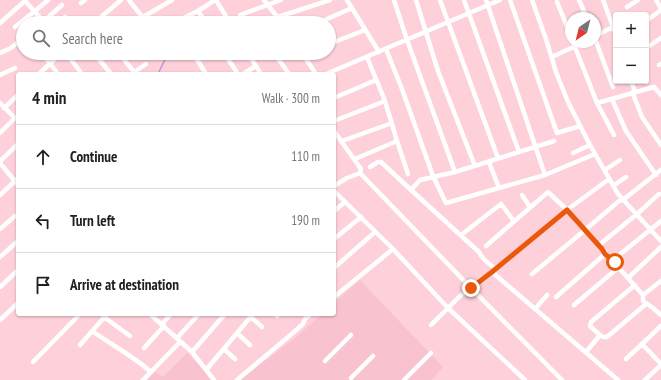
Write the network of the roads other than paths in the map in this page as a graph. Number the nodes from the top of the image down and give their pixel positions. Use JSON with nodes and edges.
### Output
{"nodes":[{"id":1,"x":26,"y":0,"type":"edge"},
{"id":2,"x":48,"y":0,"type":"edge"},
{"id":3,"x":121,"y":0,"type":"edge"},
{"id":4,"x":130,"y":0,"type":"edge"},
{"id":5,"x":172,"y":0,"type":"edge"},
{"id":6,"x":215,"y":0,"type":"edge"},
{"id":7,"x":281,"y":0,"type":"edge"},
{"id":8,"x":330,"y":0,"type":"edge"},
{"id":9,"x":347,"y":0,"type":"edge"},
{"id":10,"x":394,"y":0,"type":"edge"},
{"id":11,"x":416,"y":0,"type":"edge"},
{"id":12,"x":440,"y":0,"type":"edge"},
{"id":13,"x":464,"y":0,"type":"edge"},
{"id":14,"x":486,"y":0,"type":"edge"},
{"id":15,"x":500,"y":0,"type":"edge"},
{"id":16,"x":510,"y":0,"type":"edge"},
{"id":17,"x":532,"y":0,"type":"edge"},
{"id":18,"x":579,"y":0,"type":"edge"},
{"id":19,"x":603,"y":0,"type":"edge"},
{"id":20,"x":638,"y":0,"type":"edge"},
{"id":21,"x":656,"y":0,"type":"edge"},
{"id":22,"x":266,"y":2,"type":"edge"},
{"id":23,"x":557,"y":2,"type":"dead end"},
{"id":24,"x":62,"y":5,"type":"dead end"},
{"id":25,"x":488,"y":6,"type":"junction"},
{"id":26,"x":352,"y":8,"type":"junction"},
{"id":27,"x":627,"y":8,"type":"dead end"},
{"id":28,"x":661,"y":9,"type":"edge"},
{"id":29,"x":35,"y":11,"type":"junction"},
{"id":30,"x":198,"y":11,"type":"junction"},
{"id":31,"x":584,"y":12,"type":"edge"},
{"id":32,"x":469,"y":13,"type":"junction"},
{"id":33,"x":240,"y":15,"type":"dead end"},
{"id":34,"x":29,"y":16,"type":"edge"},
{"id":35,"x":39,"y":16,"type":"edge"},
{"id":36,"x":50,"y":16,"type":"edge"},
{"id":37,"x":103,"y":16,"type":"edge"},
{"id":38,"x":142,"y":16,"type":"edge"},
{"id":39,"x":145,"y":16,"type":"edge"},
{"id":40,"x":188,"y":16,"type":"edge"},
{"id":41,"x":201,"y":16,"type":"edge"},
{"id":42,"x":225,"y":16,"type":"edge"},
{"id":43,"x":278,"y":16,"type":"edge"},
{"id":44,"x":288,"y":16,"type":"edge"},
{"id":45,"x":334,"y":16,"type":"edge"},
{"id":46,"x":649,"y":19,"type":"edge"},
{"id":47,"x":565,"y":21,"type":"edge"},
{"id":48,"x":0,"y":23,"type":"edge"},
{"id":49,"x":447,"y":23,"type":"junction"},
{"id":50,"x":613,"y":27,"type":"joint"},
{"id":51,"x":365,"y":30,"type":"junction"},
{"id":52,"x":426,"y":32,"type":"junction"},
{"id":53,"x":601,"y":34,"type":"edge"},
{"id":54,"x":661,"y":38,"type":"edge"},
{"id":55,"x":407,"y":40,"type":"junction"},
{"id":56,"x":336,"y":41,"type":"edge"},
{"id":57,"x":16,"y":44,"type":"edge"},
{"id":58,"x":649,"y":46,"type":"edge"},
{"id":59,"x":567,"y":48,"type":"edge"},
{"id":60,"x":576,"y":48,"type":"edge"},
{"id":61,"x":599,"y":48,"type":"edge"},
{"id":62,"x":386,"y":49,"type":"junction"},
{"id":63,"x":379,"y":52,"type":"junction"},
{"id":64,"x":0,"y":53,"type":"edge"},
{"id":65,"x":367,"y":57,"type":"junction"},
{"id":66,"x":552,"y":57,"type":"junction"},
{"id":67,"x":48,"y":60,"type":"edge"},
{"id":68,"x":53,"y":60,"type":"edge"},
{"id":69,"x":71,"y":60,"type":"edge"},
{"id":70,"x":99,"y":60,"type":"edge"},
{"id":71,"x":124,"y":60,"type":"edge"},
{"id":72,"x":197,"y":60,"type":"edge"},
{"id":73,"x":229,"y":60,"type":"edge"},
{"id":74,"x":252,"y":60,"type":"edge"},
{"id":75,"x":279,"y":60,"type":"edge"},
{"id":76,"x":307,"y":60,"type":"edge"},
{"id":77,"x":50,"y":63,"type":"junction"},
{"id":78,"x":146,"y":64,"type":"dead end"},
{"id":79,"x":256,"y":66,"type":"junction"},
{"id":80,"x":15,"y":68,"type":"dead end"},
{"id":81,"x":41,"y":72,"type":"edge"},
{"id":82,"x":57,"y":72,"type":"edge"},
{"id":83,"x":80,"y":72,"type":"edge"},
{"id":84,"x":108,"y":72,"type":"edge"},
{"id":85,"x":132,"y":72,"type":"edge"},
{"id":86,"x":134,"y":72,"type":"edge"},
{"id":87,"x":205,"y":72,"type":"edge"},
{"id":88,"x":237,"y":72,"type":"edge"},
{"id":89,"x":246,"y":72,"type":"edge"},
{"id":90,"x":260,"y":72,"type":"edge"},
{"id":91,"x":288,"y":72,"type":"edge"},
{"id":92,"x":315,"y":72,"type":"edge"},
{"id":93,"x":331,"y":72,"type":"edge"},
{"id":94,"x":0,"y":75,"type":"edge"},
{"id":95,"x":376,"y":80,"type":"junction"},
{"id":96,"x":633,"y":84,"type":"edge"},
{"id":97,"x":613,"y":87,"type":"dead end"},
{"id":98,"x":633,"y":94,"type":"junction"},
{"id":99,"x":661,"y":95,"type":"edge"},
{"id":100,"x":16,"y":97,"type":"edge"},
{"id":101,"x":336,"y":97,"type":"edge"},
{"id":102,"x":612,"y":99,"type":"junction"},
{"id":103,"x":385,"y":101,"type":"junction"},
{"id":104,"x":597,"y":103,"type":"junction"},
{"id":105,"x":0,"y":104,"type":"edge"},
{"id":106,"x":4,"y":108,"type":"junction"},
{"id":107,"x":16,"y":115,"type":"edge"},
{"id":108,"x":16,"y":117,"type":"edge"},
{"id":109,"x":336,"y":120,"type":"edge"},
{"id":110,"x":392,"y":123,"type":"junction"},
{"id":111,"x":580,"y":126,"type":"junction"},
{"id":112,"x":0,"y":133,"type":"edge"},
{"id":113,"x":336,"y":134,"type":"edge"},
{"id":114,"x":614,"y":135,"type":"dead end"},
{"id":115,"x":342,"y":141,"type":"junction"},
{"id":116,"x":397,"y":141,"type":"junction"},
{"id":117,"x":554,"y":141,"type":"dead end"},
{"id":118,"x":661,"y":145,"type":"edge"},
{"id":119,"x":16,"y":146,"type":"edge"},
{"id":120,"x":590,"y":146,"type":"junction"},
{"id":121,"x":535,"y":147,"type":"junction"},
{"id":122,"x":520,"y":152,"type":"junction"},
{"id":123,"x":573,"y":153,"type":"dead end"},
{"id":124,"x":595,"y":154,"type":"junction"},
{"id":125,"x":498,"y":158,"type":"junction"},
{"id":126,"x":355,"y":159,"type":"junction"},
{"id":127,"x":620,"y":160,"type":"dead end"},
{"id":128,"x":0,"y":162,"type":"edge"},
{"id":129,"x":489,"y":162,"type":"junction"},
{"id":130,"x":475,"y":166,"type":"junction"},
{"id":131,"x":370,"y":167,"type":"dead end"},
{"id":132,"x":605,"y":170,"type":"junction"},
{"id":133,"x":661,"y":170,"type":"edge"},
{"id":134,"x":455,"y":172,"type":"junction"},
{"id":135,"x":360,"y":173,"type":"junction"},
{"id":136,"x":408,"y":174,"type":"dead end"},
{"id":137,"x":545,"y":175,"type":"junction"},
{"id":138,"x":656,"y":175,"type":"junction"},
{"id":139,"x":433,"y":176,"type":"junction"},
{"id":140,"x":626,"y":177,"type":"dead end"},
{"id":141,"x":609,"y":179,"type":"junction"},
{"id":142,"x":16,"y":180,"type":"edge"},
{"id":143,"x":16,"y":182,"type":"edge"},
{"id":144,"x":336,"y":185,"type":"edge"},
{"id":145,"x":613,"y":186,"type":"junction"},
{"id":146,"x":499,"y":188,"type":"junction"},
{"id":147,"x":411,"y":190,"type":"junction"},
{"id":148,"x":336,"y":193,"type":"edge"},
{"id":149,"x":659,"y":194,"type":"dead end"},
{"id":150,"x":0,"y":195,"type":"edge"},
{"id":151,"x":522,"y":195,"type":"dead end"},
{"id":152,"x":624,"y":200,"type":"junction"},
{"id":153,"x":345,"y":202,"type":"junction"},
{"id":154,"x":530,"y":208,"type":"junction"},
{"id":155,"x":336,"y":209,"type":"edge"},
{"id":156,"x":567,"y":210,"type":"junction"},
{"id":157,"x":637,"y":214,"type":"junction"},
{"id":158,"x":15,"y":216,"type":"dead end"},
{"id":159,"x":361,"y":217,"type":"junction"},
{"id":160,"x":514,"y":221,"type":"junction"},
{"id":161,"x":661,"y":221,"type":"edge"},
{"id":162,"x":0,"y":229,"type":"edge"},
{"id":163,"x":585,"y":230,"type":"junction"},
{"id":164,"x":651,"y":230,"type":"junction"},
{"id":165,"x":375,"y":232,"type":"junction"},
{"id":166,"x":461,"y":235,"type":"junction"},
{"id":167,"x":336,"y":238,"type":"edge"},
{"id":168,"x":661,"y":241,"type":"edge"},
{"id":169,"x":16,"y":243,"type":"edge"},
{"id":170,"x":600,"y":245,"type":"junction"},
{"id":171,"x":486,"y":246,"type":"dead end"},
{"id":172,"x":661,"y":248,"type":"edge"},
{"id":173,"x":393,"y":249,"type":"junction"},
{"id":174,"x":605,"y":254,"type":"junction"},
{"id":175,"x":0,"y":257,"type":"edge"},
{"id":176,"x":613,"y":260,"type":"junction"},
{"id":177,"x":336,"y":266,"type":"edge"},
{"id":178,"x":619,"y":268,"type":"junction"},
{"id":179,"x":494,"y":271,"type":"junction"},
{"id":180,"x":16,"y":272,"type":"edge"},
{"id":181,"x":532,"y":274,"type":"dead end"},
{"id":182,"x":628,"y":278,"type":"junction"},
{"id":183,"x":661,"y":281,"type":"edge"},
{"id":184,"x":635,"y":285,"type":"junction"},
{"id":185,"x":0,"y":287,"type":"edge"},
{"id":186,"x":471,"y":288,"type":"junction"},
{"id":187,"x":336,"y":295,"type":"edge"},
{"id":188,"x":547,"y":295,"type":"dead end"},
{"id":189,"x":643,"y":295,"type":"junction"},
{"id":190,"x":556,"y":296,"type":"dead end"},
{"id":191,"x":646,"y":304,"type":"junction"},
{"id":192,"x":16,"y":305,"type":"edge"},
{"id":193,"x":574,"y":306,"type":"dead end"},
{"id":194,"x":448,"y":308,"type":"junction"},
{"id":195,"x":535,"y":309,"type":"junction"},
{"id":196,"x":661,"y":315,"type":"edge"},
{"id":197,"x":78,"y":316,"type":"edge"},
{"id":198,"x":104,"y":316,"type":"edge"},
{"id":199,"x":106,"y":316,"type":"edge"},
{"id":200,"x":152,"y":316,"type":"edge"},
{"id":201,"x":170,"y":316,"type":"edge"},
{"id":202,"x":197,"y":316,"type":"edge"},
{"id":203,"x":223,"y":316,"type":"edge"},
{"id":204,"x":251,"y":316,"type":"edge"},
{"id":205,"x":253,"y":316,"type":"edge"},
{"id":206,"x":309,"y":316,"type":"edge"},
{"id":207,"x":0,"y":320,"type":"edge"},
{"id":208,"x":431,"y":324,"type":"dead end"},
{"id":209,"x":163,"y":325,"type":"junction"},
{"id":210,"x":262,"y":326,"type":"dead end"},
{"id":211,"x":661,"y":326,"type":"edge"},
{"id":212,"x":92,"y":331,"type":"junction"},
{"id":213,"x":237,"y":333,"type":"junction"},
{"id":214,"x":351,"y":335,"type":"dead end"},
{"id":215,"x":600,"y":335,"type":"junction"},
{"id":216,"x":130,"y":336,"type":"dead end"},
{"id":217,"x":179,"y":340,"type":"junction"},
{"id":218,"x":642,"y":344,"type":"junction"},
{"id":219,"x":80,"y":345,"type":"dead end"},
{"id":220,"x":250,"y":345,"type":"dead end"},
{"id":221,"x":144,"y":348,"type":"dead end"},
{"id":222,"x":224,"y":349,"type":"junction"},
{"id":223,"x":192,"y":352,"type":"junction"},
{"id":224,"x":586,"y":352,"type":"junction"},
{"id":225,"x":431,"y":353,"type":"dead end"},
{"id":226,"x":373,"y":356,"type":"dead end"},
{"id":227,"x":626,"y":358,"type":"dead end"},
{"id":228,"x":236,"y":359,"type":"dead end"},
{"id":229,"x":325,"y":361,"type":"dead end"},
{"id":230,"x":33,"y":362,"type":"dead end"},
{"id":231,"x":661,"y":364,"type":"edge"},
{"id":232,"x":206,"y":370,"type":"junction"},
{"id":233,"x":151,"y":372,"type":"junction"},
{"id":234,"x":613,"y":376,"type":"junction"},
{"id":235,"x":351,"y":378,"type":"dead end"},
{"id":236,"x":143,"y":380,"type":"edge"},
{"id":237,"x":214,"y":380,"type":"edge"},
{"id":238,"x":238,"y":380,"type":"edge"},
{"id":239,"x":404,"y":380,"type":"edge"},
{"id":240,"x":525,"y":380,"type":"edge"},
{"id":241,"x":562,"y":380,"type":"edge"},
{"id":242,"x":609,"y":380,"type":"edge"},
{"id":243,"x":618,"y":380,"type":"edge"},
{"id":244,"x":645,"y":380,"type":"edge"}],
"edges":[{"from":1,"to":29,"type":"street"},
{"from":1,"to":48,"type":"street"},
{"from":2,"to":29,"type":"street"},
{"from":3,"to":37,"type":"street"},
{"from":4,"to":38,"type":"street"},
{"from":5,"to":39,"type":"street"},
{"from":6,"to":30,"type":"street"},
{"from":6,"to":42,"type":"street"},
{"from":7,"to":22,"type":"street"},
{"from":8,"to":44,"type":"street"},
{"from":9,"to":26,"type":"street"},
{"from":10,"to":55,"type":"street"},
{"from":11,"to":52,"type":"street"},
{"from":12,"to":49,"type":"street"},
{"from":13,"to":32,"type":"street"},
{"from":14,"to":25,"type":"street"},
{"from":15,"to":25,"type":"street"},
{"from":16,"to":111,"type":"street"},
{"from":17,"to":66,"type":"street"},
{"from":18,"to":31,"type":"street"},
{"from":19,"to":50,"type":"street"},
{"from":20,"to":27,"type":"street"},
{"from":21,"to":28,"type":"street"},
{"from":22,"to":33,"type":"street"},
{"from":22,"to":43,"type":"street"},
{"from":23,"to":47,"type":"street"},
{"from":24,"to":36,"type":"street"},
{"from":25,"to":32,"type":"street"},
{"from":25,"to":121,"type":"street"},
{"from":26,"to":45,"type":"street"},
{"from":26,"to":51,"type":"street"},
{"from":28,"to":46,"type":"street"},
{"from":29,"to":34,"type":"street"},
{"from":29,"to":35,"type":"street"},
{"from":30,"to":40,"type":"street"},
{"from":30,"to":41,"type":"street"},
{"from":32,"to":49,"type":"street"},
{"from":32,"to":122,"type":"street"},
{"from":49,"to":52,"type":"street"},
{"from":49,"to":125,"type":"street"},
{"from":50,"to":53,"type":"street"},
{"from":51,"to":56,"type":"street"},
{"from":51,"to":63,"type":"street"},
{"from":52,"to":55,"type":"street"},
{"from":52,"to":130,"type":"street"},
{"from":54,"to":58,"type":"street"},
{"from":55,"to":62,"type":"street"},
{"from":55,"to":134,"type":"street"},
{"from":57,"to":64,"type":"street"},
{"from":59,"to":66,"type":"street"},
{"from":60,"to":104,"type":"street"},
{"from":61,"to":97,"type":"street"},
{"from":62,"to":63,"type":"street"},
{"from":62,"to":139,"type":"street"},
{"from":63,"to":65,"type":"street"},
{"from":65,"to":93,"type":"street"},
{"from":65,"to":95,"type":"street"},
{"from":66,"to":111,"type":"street"},
{"from":67,"to":77,"type":"street"},
{"from":68,"to":77,"type":"street"},
{"from":69,"to":83,"type":"street"},
{"from":70,"to":84,"type":"street"},
{"from":71,"to":85,"type":"street"},
{"from":72,"to":87,"type":"street"},
{"from":73,"to":88,"type":"street"},
{"from":74,"to":79,"type":"street"},
{"from":75,"to":91,"type":"street"},
{"from":76,"to":92,"type":"street"},
{"from":77,"to":81,"type":"street"},
{"from":77,"to":82,"type":"street"},
{"from":78,"to":86,"type":"street"},
{"from":79,"to":89,"type":"street"},
{"from":79,"to":90,"type":"street"},
{"from":80,"to":94,"type":"street"},
{"from":95,"to":101,"type":"street"},
{"from":95,"to":103,"type":"street"},
{"from":96,"to":98,"type":"street"},
{"from":98,"to":99,"type":"street"},
{"from":98,"to":102,"type":"street"},
{"from":98,"to":118,"type":"street"},
{"from":100,"to":106,"type":"street"},
{"from":102,"to":104,"type":"street"},
{"from":102,"to":138,"type":"street"},
{"from":103,"to":109,"type":"street"},
{"from":103,"to":110,"type":"street"},
{"from":104,"to":114,"type":"street"},
{"from":105,"to":106,"type":"street"},
{"from":106,"to":107,"type":"street"},
{"from":108,"to":112,"type":"street"},
{"from":110,"to":115,"type":"street"},
{"from":110,"to":116,"type":"street"},
{"from":111,"to":120,"type":"street"},
{"from":113,"to":115,"type":"street"},
{"from":115,"to":126,"type":"street"},
{"from":116,"to":126,"type":"street"},
{"from":116,"to":136,"type":"street"},
{"from":117,"to":121,"type":"street"},
{"from":119,"to":128,"type":"street"},
{"from":120,"to":123,"type":"street"},
{"from":120,"to":124,"type":"street"},
{"from":121,"to":122,"type":"street"},
{"from":121,"to":137,"type":"street"},
{"from":122,"to":125,"type":"street"},
{"from":124,"to":132,"type":"street"},
{"from":124,"to":137,"type":"street"},
{"from":125,"to":129,"type":"street"},
{"from":126,"to":135,"type":"street"},
{"from":127,"to":132,"type":"street"},
{"from":128,"to":142,"type":"street"},
{"from":129,"to":130,"type":"street"},
{"from":129,"to":146,"type":"street"},
{"from":130,"to":134,"type":"street"},
{"from":131,"to":147,"type":"street"},
{"from":132,"to":141,"type":"street"},
{"from":133,"to":138,"type":"street"},
{"from":134,"to":139,"type":"street"},
{"from":135,"to":144,"type":"street"},
{"from":135,"to":186,"type":"street"},
{"from":137,"to":146,"type":"street"},
{"from":138,"to":152,"type":"street"},
{"from":139,"to":146,"type":"street"},
{"from":139,"to":147,"type":"street"},
{"from":140,"to":145,"type":"street"},
{"from":141,"to":145,"type":"street"},
{"from":141,"to":156,"type":"street"},
{"from":143,"to":150,"type":"street"},
{"from":145,"to":152,"type":"street"},
{"from":147,"to":166,"type":"street"},
{"from":148,"to":153,"type":"street"},
{"from":149,"to":157,"type":"street"},
{"from":151,"to":154,"type":"street"},
{"from":152,"to":157,"type":"street"},
{"from":152,"to":163,"type":"street"},
{"from":153,"to":155,"type":"street"},
{"from":153,"to":159,"type":"street"},
{"from":154,"to":156,"type":"street"},
{"from":154,"to":160,"type":"street"},
{"from":156,"to":163,"type":"street"},
{"from":156,"to":179,"type":"street"},
{"from":157,"to":164,"type":"street"},
{"from":157,"to":170,"type":"street"},
{"from":158,"to":162,"type":"street"},
{"from":159,"to":165,"type":"street"},
{"from":159,"to":167,"type":"street"},
{"from":160,"to":166,"type":"street"},
{"from":160,"to":171,"type":"street"},
{"from":161,"to":164,"type":"street"},
{"from":163,"to":170,"type":"street"},
{"from":163,"to":181,"type":"street"},
{"from":164,"to":168,"type":"street"},
{"from":164,"to":176,"type":"street"},
{"from":165,"to":173,"type":"street"},
{"from":165,"to":177,"type":"street"},
{"from":166,"to":179,"type":"street"},
{"from":169,"to":175,"type":"street"},
{"from":170,"to":174,"type":"street"},
{"from":172,"to":182,"type":"street"},
{"from":173,"to":187,"type":"street"},
{"from":173,"to":194,"type":"street"},
{"from":174,"to":176,"type":"street"},
{"from":174,"to":190,"type":"street"},
{"from":176,"to":178,"type":"street"},
{"from":178,"to":182,"type":"street"},
{"from":178,"to":193,"type":"street"},
{"from":179,"to":186,"type":"street"},
{"from":179,"to":195,"type":"street"},
{"from":180,"to":185,"type":"street"},
{"from":182,"to":184,"type":"street"},
{"from":183,"to":189,"type":"street"},
{"from":184,"to":189,"type":"street"},
{"from":184,"to":215,"type":"street"},
{"from":186,"to":194,"type":"street"},
{"from":186,"to":241,"type":"street"},
{"from":188,"to":195,"type":"street"},
{"from":189,"to":191,"type":"street"},
{"from":191,"to":196,"type":"street"},
{"from":191,"to":215,"type":"street"},
{"from":192,"to":207,"type":"street"},
{"from":194,"to":208,"type":"street"},
{"from":194,"to":240,"type":"street"},
{"from":195,"to":224,"type":"street"},
{"from":197,"to":230,"type":"street"},
{"from":198,"to":212,"type":"street"},
{"from":199,"to":216,"type":"street"},
{"from":200,"to":209,"type":"street"},
{"from":201,"to":209,"type":"street"},
{"from":202,"to":217,"type":"street"},
{"from":203,"to":223,"type":"street"},
{"from":204,"to":213,"type":"street"},
{"from":205,"to":210,"type":"street"},
{"from":206,"to":238,"type":"street"},
{"from":209,"to":217,"type":"street"},
{"from":209,"to":221,"type":"street"},
{"from":211,"to":218,"type":"street"},
{"from":212,"to":219,"type":"street"},
{"from":212,"to":233,"type":"street"},
{"from":213,"to":220,"type":"street"},
{"from":213,"to":222,"type":"street"},
{"from":214,"to":229,"type":"street"},
{"from":215,"to":224,"type":"street"},
{"from":217,"to":223,"type":"street"},
{"from":217,"to":233,"type":"street"},
{"from":218,"to":227,"type":"street"},
{"from":218,"to":231,"type":"street"},
{"from":222,"to":228,"type":"street"},
{"from":222,"to":232,"type":"street"},
{"from":223,"to":232,"type":"street"},
{"from":224,"to":234,"type":"street"},
{"from":225,"to":239,"type":"street"},
{"from":226,"to":235,"type":"street"},
{"from":231,"to":244,"type":"street"},
{"from":232,"to":237,"type":"street"},
{"from":233,"to":236,"type":"street"},
{"from":234,"to":242,"type":"street"},
{"from":234,"to":243,"type":"street"}]}
